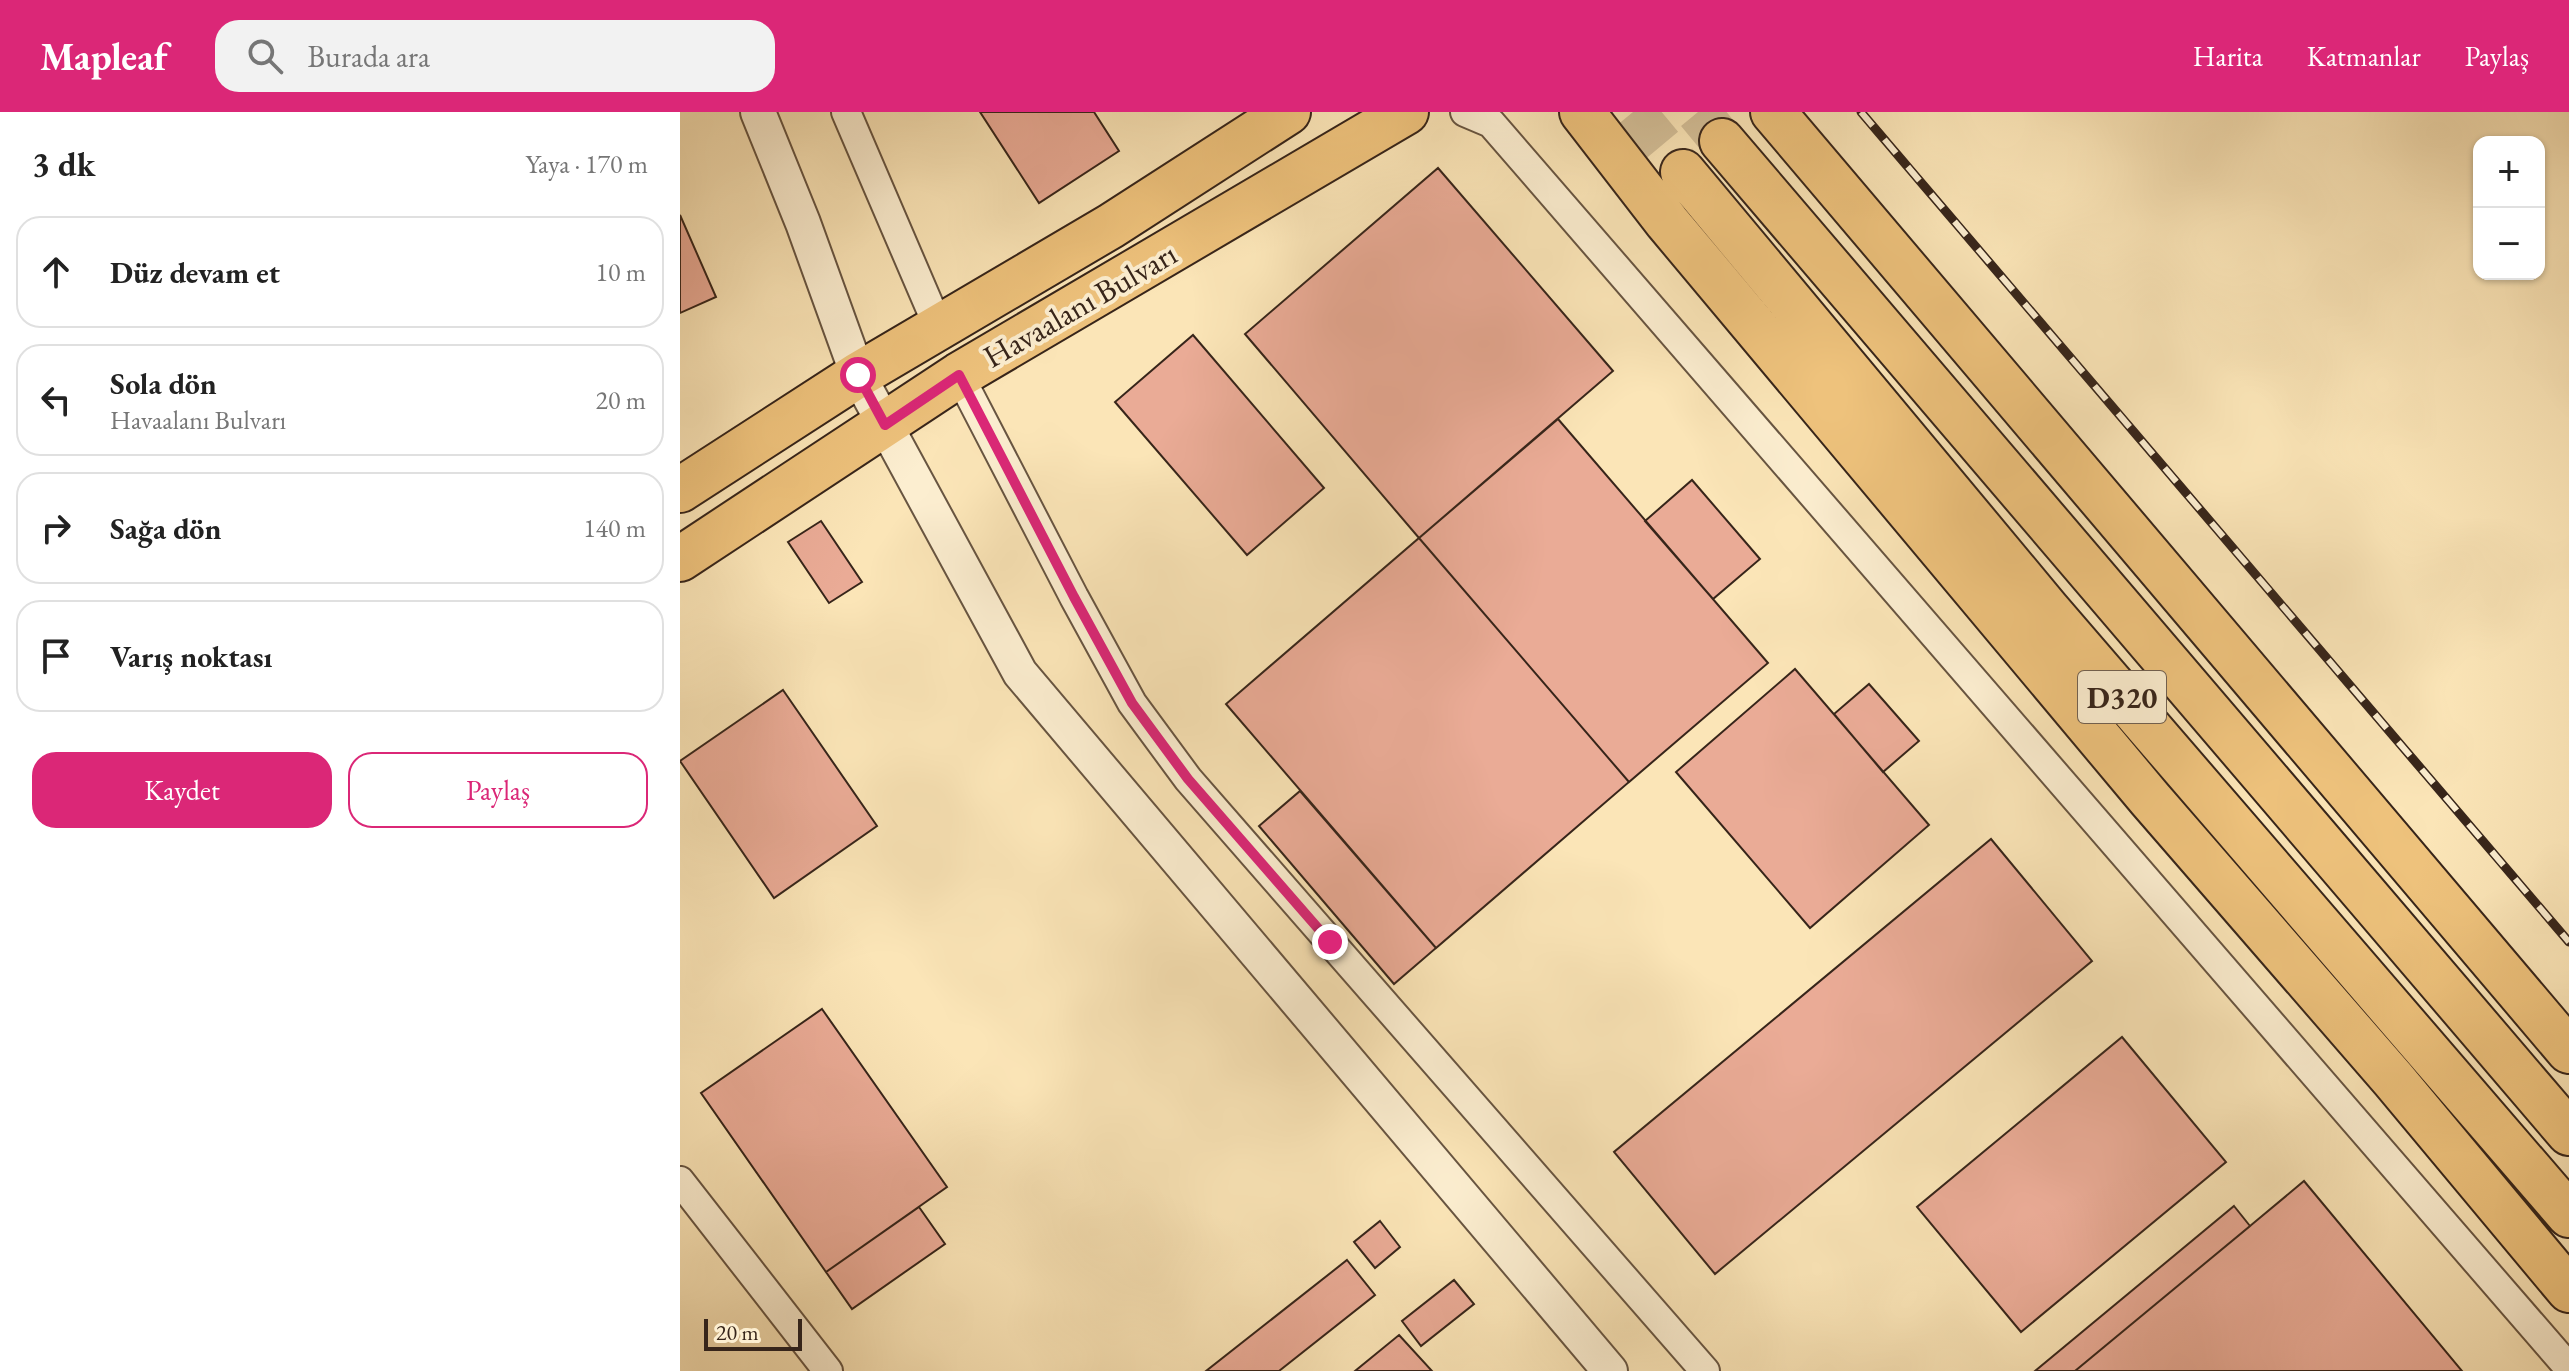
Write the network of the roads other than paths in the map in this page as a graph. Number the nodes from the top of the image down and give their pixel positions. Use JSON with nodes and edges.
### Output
{"nodes":[{"id":1,"x":758,"y":112,"type":"edge"},
{"id":2,"x":846,"y":112,"type":"edge"},
{"id":3,"x":1288,"y":112,"type":"edge"},
{"id":4,"x":1406,"y":112,"type":"edge"},
{"id":5,"x":1465,"y":112,"type":"edge"},
{"id":6,"x":1582,"y":112,"type":"edge"},
{"id":7,"x":1629,"y":112,"type":"edge"},
{"id":8,"x":1773,"y":112,"type":"edge"},
{"id":9,"x":1722,"y":141,"type":"tunnel mouth"},
{"id":10,"x":1628,"y":171,"type":"junction"},
{"id":11,"x":1683,"y":172,"type":"tunnel mouth"},
{"id":12,"x":938,"y":326,"type":"junction"},
{"id":13,"x":858,"y":375,"type":"junction"},
{"id":14,"x":959,"y":375,"type":"junction"},
{"id":15,"x":885,"y":425,"type":"junction"},
{"id":16,"x":680,"y":490,"type":"edge"},
{"id":17,"x":680,"y":559,"type":"edge"},
{"id":18,"x":2569,"y":1051,"type":"edge"},
{"id":19,"x":2569,"y":1133,"type":"edge"},
{"id":20,"x":680,"y":1181,"type":"edge"},
{"id":21,"x":2569,"y":1215,"type":"edge"},
{"id":22,"x":2569,"y":1290,"type":"edge"},
{"id":23,"x":2569,"y":1368,"type":"edge"},
{"id":24,"x":828,"y":1371,"type":"edge"},
{"id":25,"x":1610,"y":1371,"type":"edge"},
{"id":26,"x":1705,"y":1371,"type":"edge"}],
"edges":[{"from":1,"to":13,"type":"street"},
{"from":2,"to":12,"type":"street"},
{"from":3,"to":12,"type":"main road","name":"Havaalanı Bulvarı"},
{"from":4,"to":14,"type":"main road","name":"Havaalanı Bulvarı"},
{"from":5,"to":23,"type":"street"},
{"from":6,"to":10,"type":"main road"},
{"from":7,"to":10,"type":"main road"},
{"from":8,"to":18,"type":"main road"},
{"from":9,"to":19,"type":"main road","number":"D320"},
{"from":10,"to":22,"type":"main road"},
{"from":11,"to":21,"type":"main road","number":"D320"},
{"from":12,"to":13,"type":"main road","name":"Havaalanı Bulvarı"},
{"from":12,"to":14,"type":"main road"},
{"from":13,"to":15,"type":"street"},
{"from":13,"to":16,"type":"main road","name":"Havaalanı Bulvarı"},
{"from":14,"to":15,"type":"main road","name":"Havaalanı Bulvarı"},
{"from":14,"to":26,"type":"street"},
{"from":15,"to":17,"type":"main road","name":"Havaalanı Bulvarı"},
{"from":15,"to":25,"type":"street"},
{"from":20,"to":24,"type":"street"}]}
